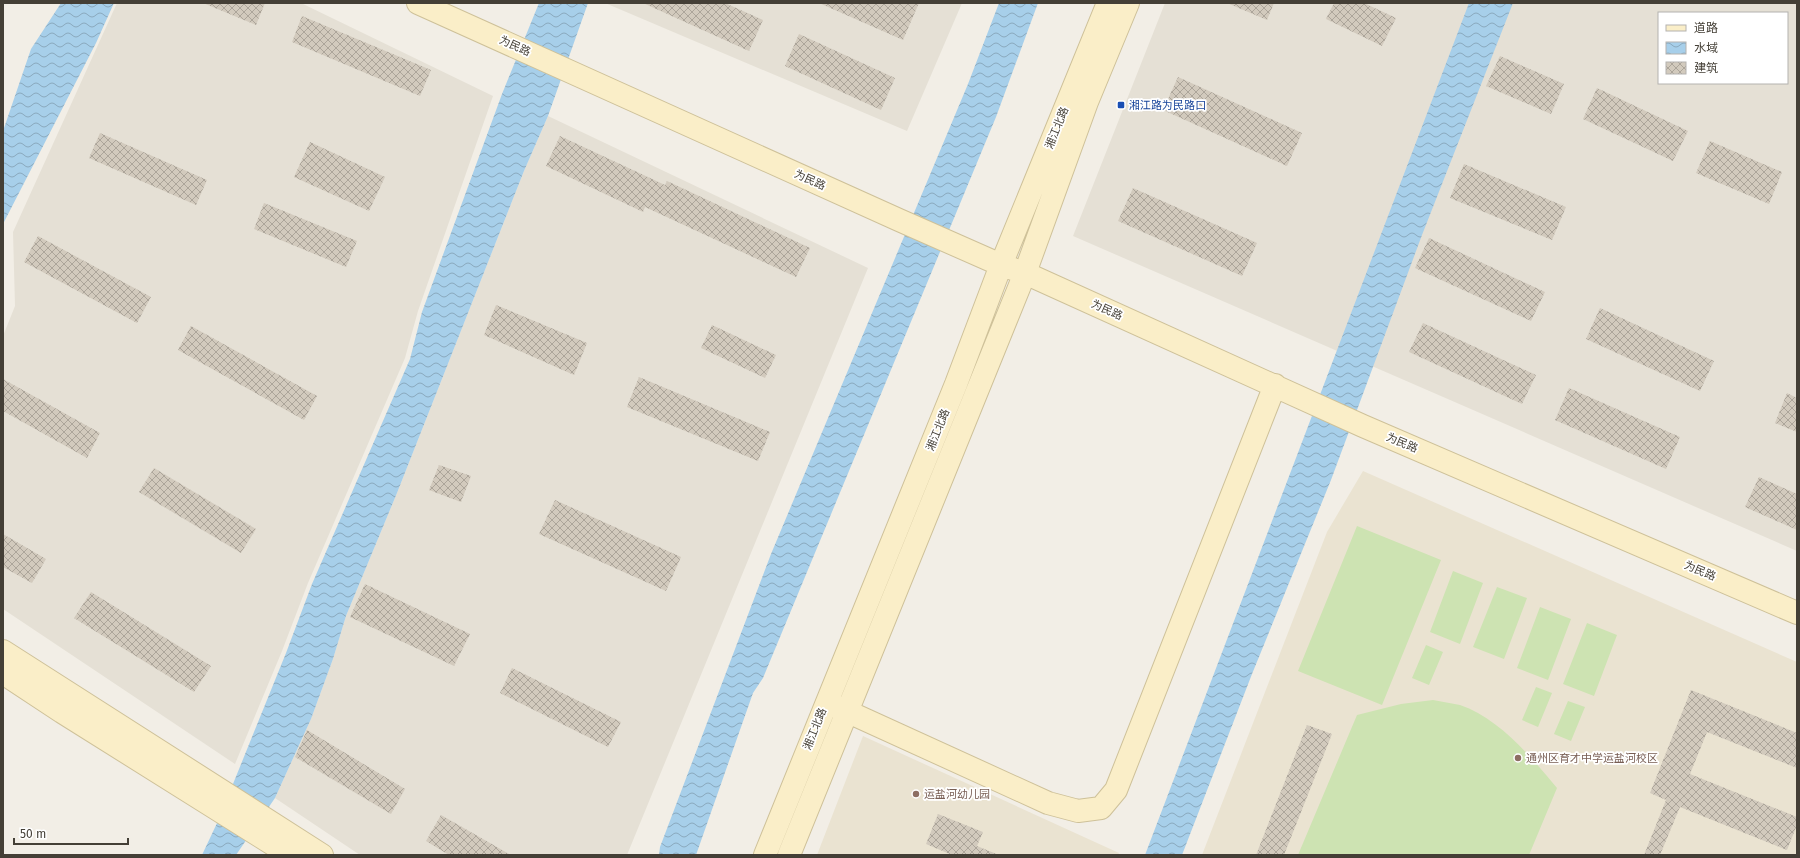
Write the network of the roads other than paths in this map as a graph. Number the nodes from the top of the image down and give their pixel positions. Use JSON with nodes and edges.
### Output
{"nodes":[{"id":1,"x":418,"y":3,"type":"edge"},
{"id":2,"x":1108,"y":3,"type":"edge"},
{"id":3,"x":1128,"y":3,"type":"edge"},
{"id":4,"x":1001,"y":264,"type":"junction"},
{"id":5,"x":1026,"y":273,"type":"junction"},
{"id":6,"x":1275,"y":385,"type":"junction"},
{"id":7,"x":1797,"y":614,"type":"edge"},
{"id":8,"x":3,"y":651,"type":"edge"},
{"id":9,"x":3,"y":673,"type":"edge"},
{"id":10,"x":826,"y":702,"type":"junction"},
{"id":11,"x":847,"y":712,"type":"junction"},
{"id":12,"x":211,"y":795,"type":"junction"},
{"id":13,"x":281,"y":842,"type":"edge"},
{"id":14,"x":322,"y":855,"type":"edge"},
{"id":15,"x":765,"y":855,"type":"edge"},
{"id":16,"x":789,"y":855,"type":"edge"}],
"edges":[{"from":1,"to":4,"type":"street","name":"为民路"},
{"from":2,"to":4,"type":"street","name":"湘江北路"},
{"from":3,"to":5,"type":"street","name":"湘江北路"},
{"from":4,"to":5,"type":"street","name":"为民路"},
{"from":4,"to":10,"type":"street","name":"湘江北路"},
{"from":5,"to":6,"type":"street","name":"为民路"},
{"from":5,"to":11,"type":"street","name":"湘江北路"},
{"from":6,"to":7,"type":"street","name":"为民路"},
{"from":6,"to":11,"type":"street"},
{"from":8,"to":12,"type":"street"},
{"from":9,"to":12,"type":"street"},
{"from":10,"to":11,"type":"street"},
{"from":10,"to":15,"type":"street","name":"湘江北路"},
{"from":11,"to":16,"type":"street","name":"湘江北路"},
{"from":12,"to":13,"type":"street"},
{"from":13,"to":14,"type":"street"}]}
